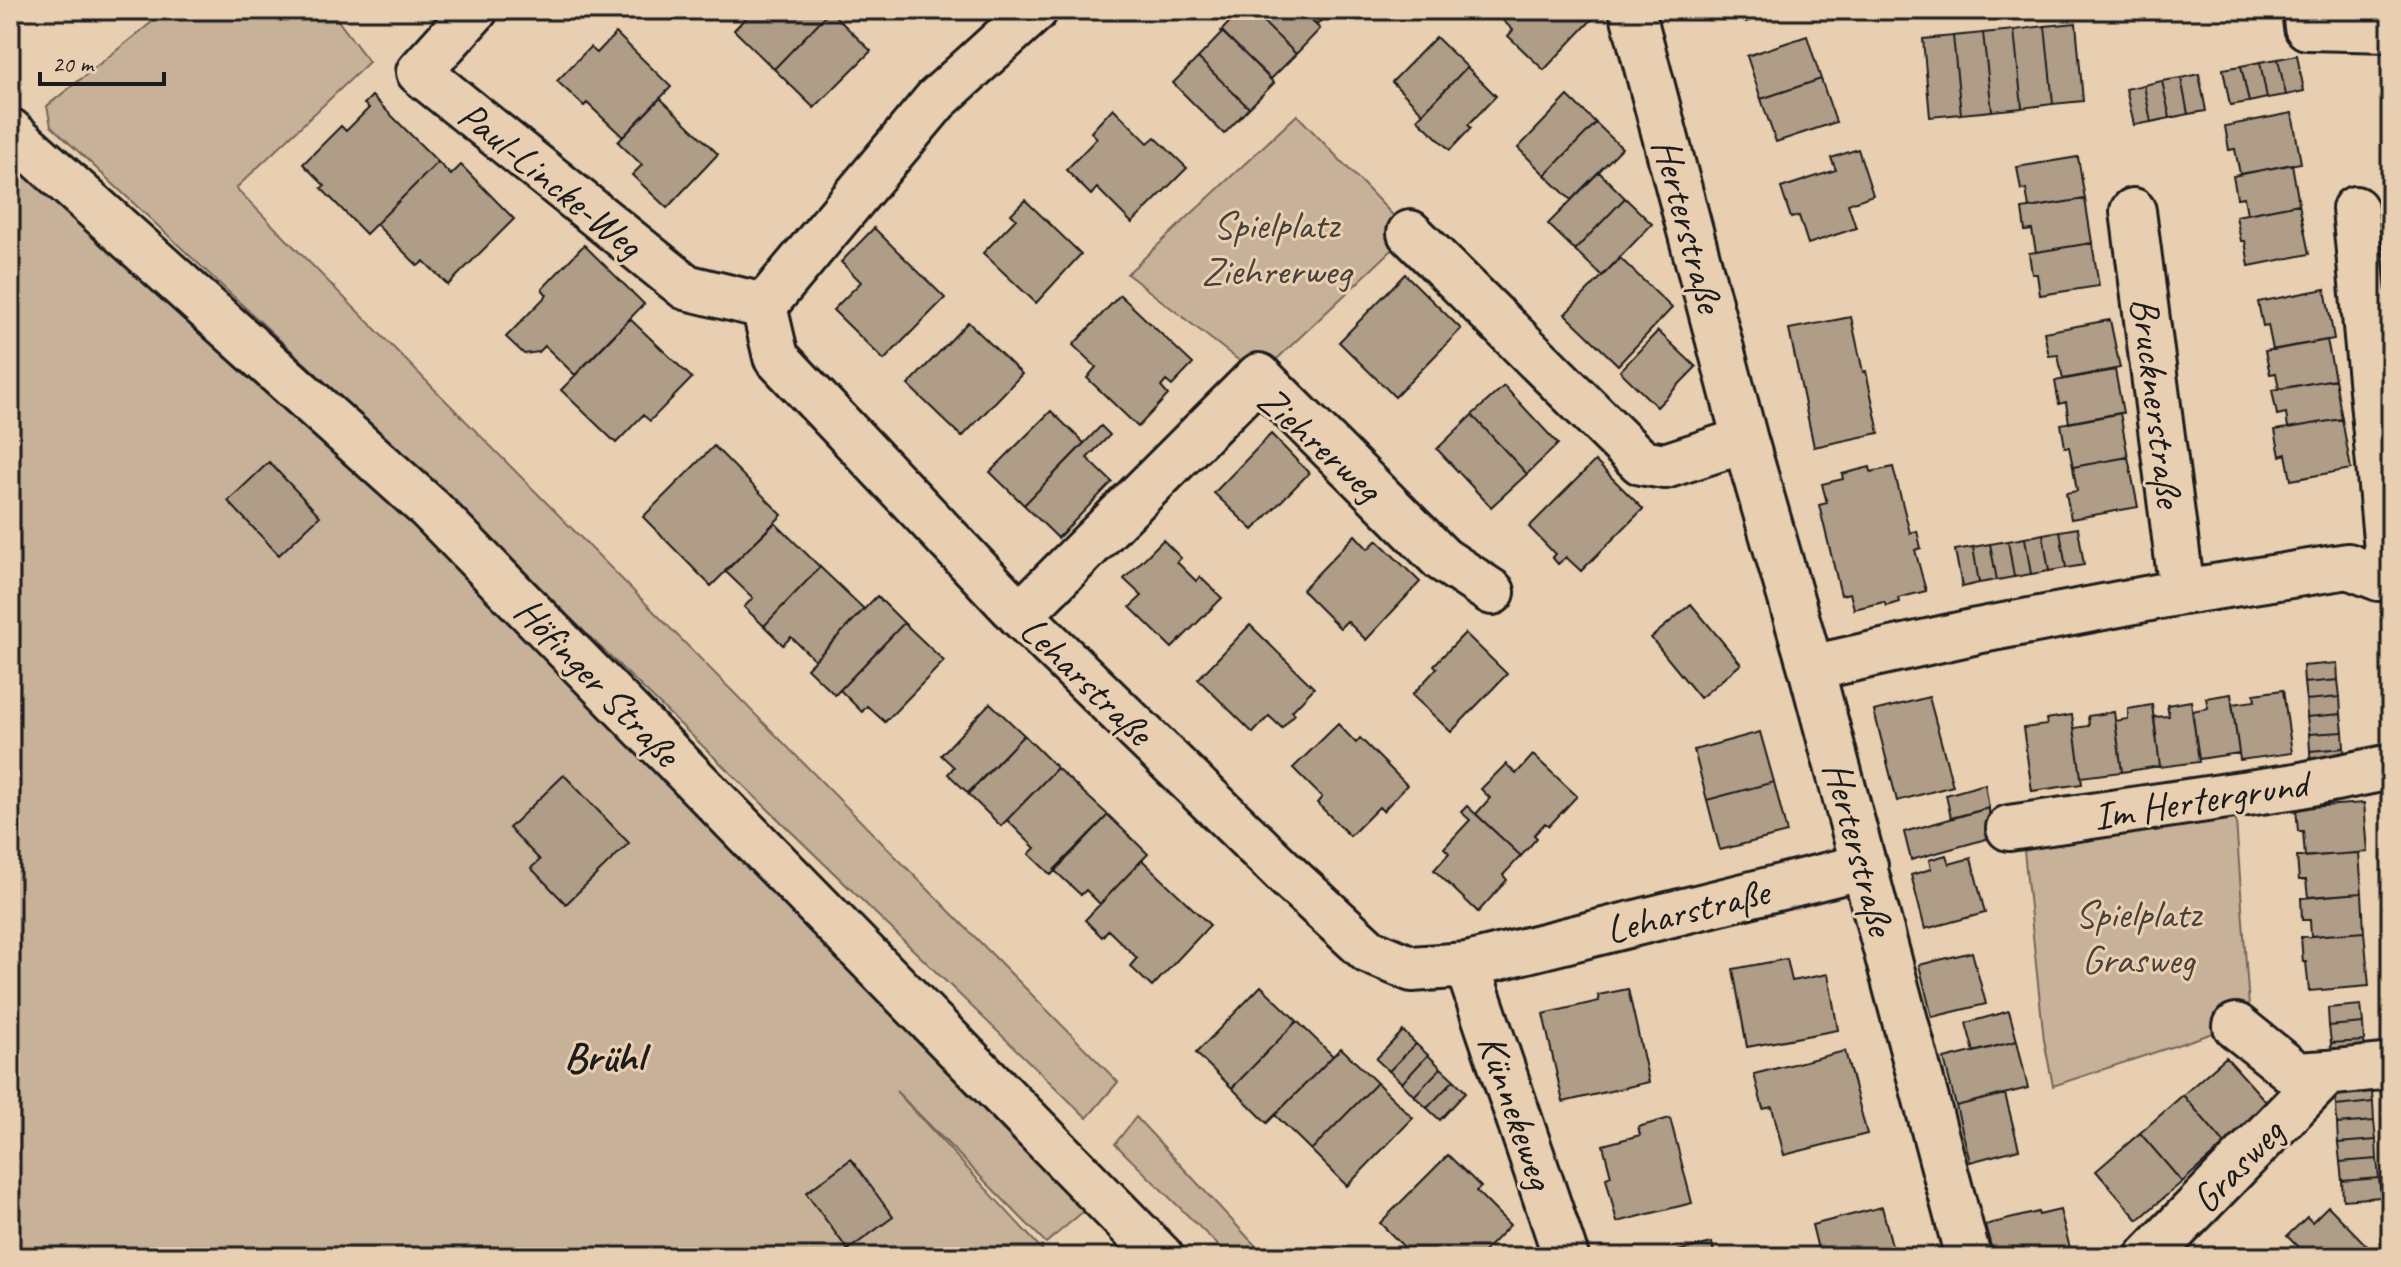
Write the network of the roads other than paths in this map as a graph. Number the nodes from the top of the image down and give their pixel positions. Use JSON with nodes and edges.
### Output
{"nodes":[{"id":1,"x":475,"y":10,"type":"edge"},
{"id":2,"x":1035,"y":10,"type":"edge"},
{"id":3,"x":1632,"y":10,"type":"edge"},
{"id":4,"x":2305,"y":10,"type":"edge"},
{"id":5,"x":2391,"y":29,"type":"edge"},
{"id":6,"x":10,"y":131,"type":"edge"},
{"id":7,"x":2355,"y":209,"type":"dead end"},
{"id":8,"x":2133,"y":211,"type":"dead end"},
{"id":9,"x":1410,"y":233,"type":"dead end"},
{"id":10,"x":764,"y":306,"type":"junction"},
{"id":11,"x":1745,"y":440,"type":"junction"},
{"id":12,"x":2385,"y":590,"type":"edge"},
{"id":13,"x":1492,"y":592,"type":"dead end"},
{"id":14,"x":2182,"y":592,"type":"junction"},
{"id":15,"x":1020,"y":615,"type":"junction"},
{"id":16,"x":1811,"y":668,"type":"junction"},
{"id":17,"x":2391,"y":767,"type":"edge"},
{"id":18,"x":2009,"y":828,"type":"dead end"},
{"id":19,"x":1865,"y":866,"type":"junction"},
{"id":20,"x":1467,"y":965,"type":"junction"},
{"id":21,"x":2236,"y":1026,"type":"dead end"},
{"id":22,"x":2391,"y":1066,"type":"edge"},
{"id":23,"x":2327,"y":1073,"type":"junction"},
{"id":24,"x":1161,"y":1257,"type":"edge"},
{"id":25,"x":1566,"y":1257,"type":"edge"},
{"id":26,"x":1968,"y":1257,"type":"edge"},
{"id":27,"x":2148,"y":1257,"type":"edge"}],
"edges":[{"from":1,"to":10,"type":"street","name":"Paul-Lincke-Weg"},
{"from":2,"to":10,"type":"street"},
{"from":3,"to":11,"type":"street","name":"Herterstraße"},
{"from":4,"to":5,"type":"street"},
{"from":6,"to":24,"type":"street","name":"Höfinger Straße"},
{"from":7,"to":12,"type":"street"},
{"from":8,"to":14,"type":"street","name":"Brucknerstraße"},
{"from":9,"to":11,"type":"street"},
{"from":10,"to":15,"type":"street","name":"Leharstraße"},
{"from":11,"to":16,"type":"street","name":"Herterstraße"},
{"from":12,"to":14,"type":"street"},
{"from":13,"to":15,"type":"street","name":"Ziehrerweg"},
{"from":14,"to":16,"type":"street"},
{"from":15,"to":20,"type":"street","name":"Leharstraße"},
{"from":16,"to":19,"type":"street","name":"Herterstraße"},
{"from":17,"to":18,"type":"street","name":"Im Hertergrund"},
{"from":19,"to":20,"type":"street","name":"Leharstraße"},
{"from":19,"to":26,"type":"street","name":"Herterstraße"},
{"from":20,"to":25,"type":"street","name":"Künnekeweg"},
{"from":21,"to":23,"type":"street","name":"Grasweg"},
{"from":22,"to":23,"type":"street","name":"Grasweg"},
{"from":23,"to":27,"type":"street","name":"Grasweg"}]}
